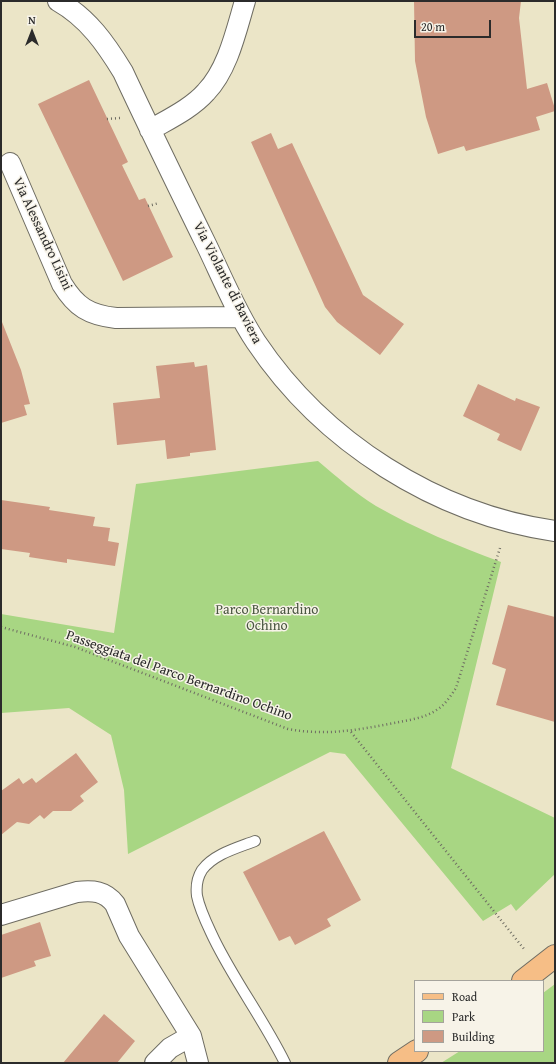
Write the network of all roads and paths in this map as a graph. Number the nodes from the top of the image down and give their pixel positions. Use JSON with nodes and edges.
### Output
{"nodes":[{"id":1,"x":58,"y":1,"type":"edge"},
{"id":2,"x":245,"y":1,"type":"edge"},
{"id":3,"x":120,"y":118,"type":"dead end"},
{"id":4,"x":107,"y":119,"type":"dead end"},
{"id":5,"x":150,"y":130,"type":"junction"},
{"id":6,"x":10,"y":163,"type":"dead end"},
{"id":7,"x":159,"y":203,"type":"dead end"},
{"id":8,"x":148,"y":206,"type":"dead end"},
{"id":9,"x":241,"y":317,"type":"junction"},
{"id":10,"x":555,"y":531,"type":"edge"},
{"id":11,"x":500,"y":548,"type":"dead end"},
{"id":12,"x":1,"y":627,"type":"edge"},
{"id":13,"x":351,"y":732,"type":"junction"},
{"id":14,"x":255,"y":841,"type":"dead end"},
{"id":15,"x":1,"y":915,"type":"edge"},
{"id":16,"x":501,"y":922,"type":"dead end"},
{"id":17,"x":555,"y":956,"type":"edge"},
{"id":18,"x":524,"y":980,"type":"edge"},
{"id":19,"x":191,"y":1036,"type":"junction"},
{"id":20,"x":416,"y":1052,"type":"edge"},
{"id":21,"x":155,"y":1063,"type":"edge"},
{"id":22,"x":198,"y":1063,"type":"edge"},
{"id":23,"x":285,"y":1063,"type":"edge"},
{"id":24,"x":399,"y":1063,"type":"edge"}],
"edges":[{"from":1,"to":5,"type":"street","name":"Via Violante di Baviera"},
{"from":2,"to":5,"type":"street"},
{"from":3,"to":4,"type":"path"},
{"from":5,"to":9,"type":"street","name":"Via Violante di Baviera"},
{"from":6,"to":9,"type":"street","name":"Via Alessandro Lisini"},
{"from":7,"to":8,"type":"path"},
{"from":9,"to":10,"type":"street","name":"Via Violante di Baviera"},
{"from":11,"to":13,"type":"path","name":"Passeggiata del Parco Bernardino Ochino"},
{"from":12,"to":13,"type":"path","name":"Passeggiata del Parco Bernardino Ochino"},
{"from":13,"to":16,"type":"path"},
{"from":14,"to":23,"type":"lane"},
{"from":15,"to":19,"type":"street"},
{"from":17,"to":18,"type":"main road"},
{"from":19,"to":21,"type":"street"},
{"from":19,"to":22,"type":"street"},
{"from":20,"to":24,"type":"main road"}]}
